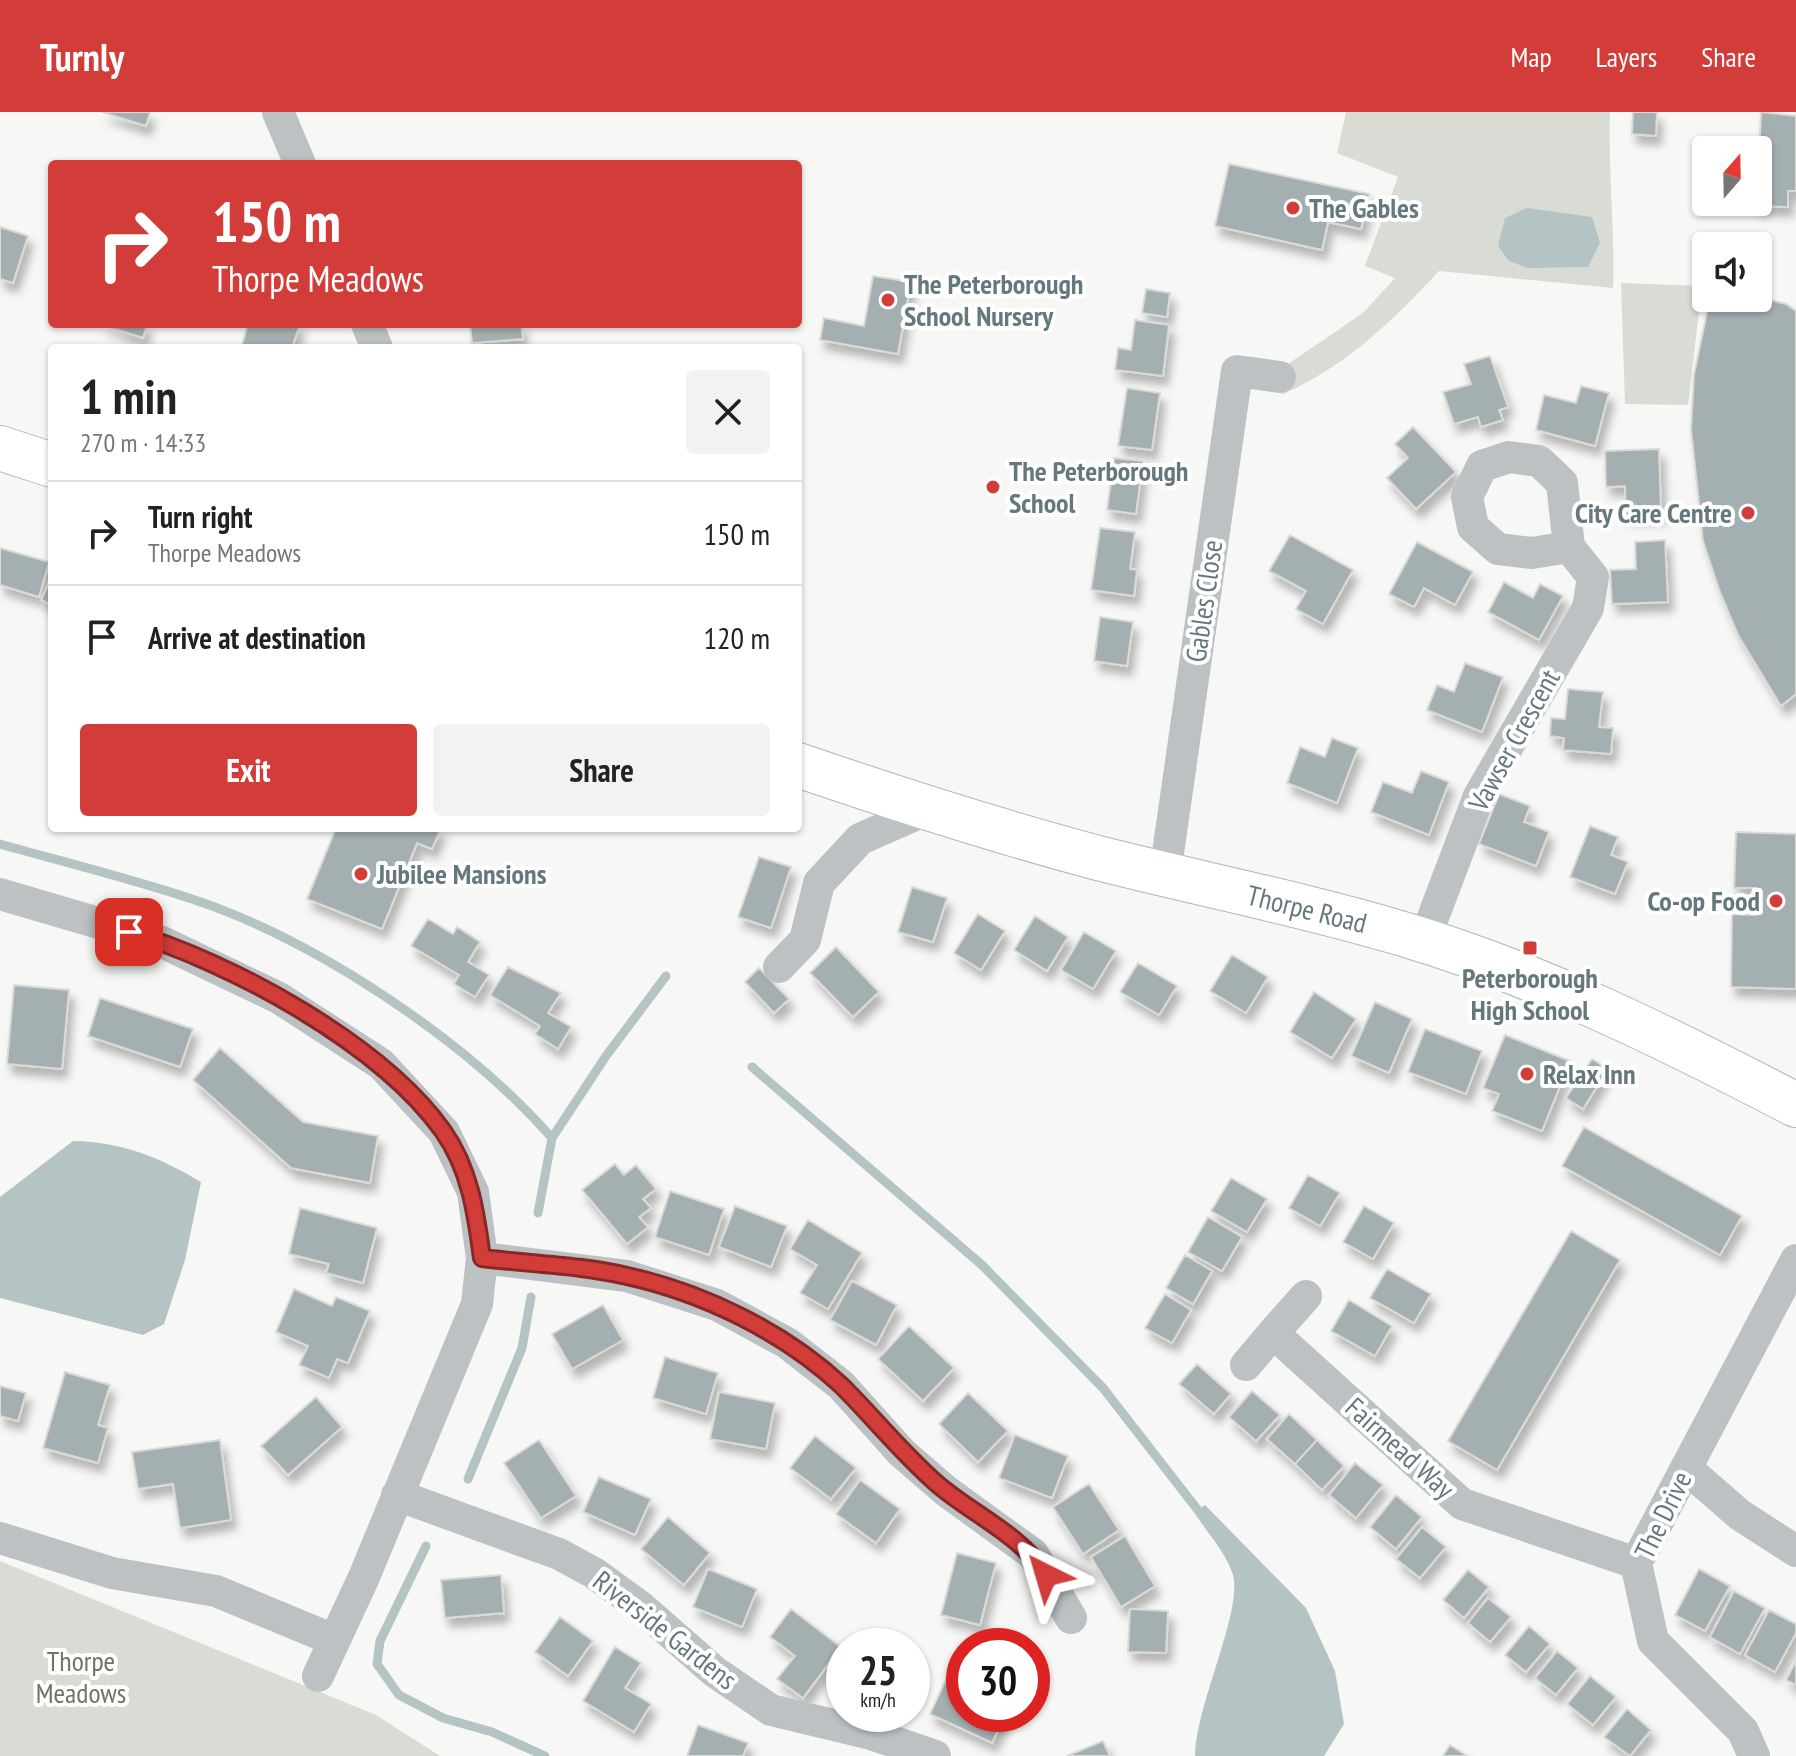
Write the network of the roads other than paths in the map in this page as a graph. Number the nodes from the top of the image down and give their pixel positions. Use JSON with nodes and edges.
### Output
{"nodes":[{"id":1,"x":278,"y":112,"type":"edge"},
{"id":2,"x":298,"y":160,"type":"edge"},
{"id":3,"x":1280,"y":377,"type":"dead end"},
{"id":4,"x":0,"y":448,"type":"edge"},
{"id":5,"x":48,"y":464,"type":"edge"},
{"id":6,"x":1569,"y":547,"type":"dead end"},
{"id":7,"x":802,"y":766,"type":"edge"},
{"id":8,"x":928,"y":809,"type":"junction"},
{"id":9,"x":1165,"y":874,"type":"junction"},
{"id":10,"x":0,"y":894,"type":"edge"},
{"id":11,"x":1424,"y":941,"type":"junction"},
{"id":12,"x":779,"y":967,"type":"dead end"},
{"id":13,"x":1796,"y":1105,"type":"edge"},
{"id":14,"x":482,"y":1258,"type":"junction"},
{"id":15,"x":1796,"y":1260,"type":"edge"},
{"id":16,"x":1306,"y":1296,"type":"dead end"},
{"id":17,"x":1273,"y":1333,"type":"junction"},
{"id":18,"x":1246,"y":1365,"type":"dead end"},
{"id":19,"x":1686,"y":1468,"type":"junction"},
{"id":20,"x":397,"y":1495,"type":"junction"},
{"id":21,"x":0,"y":1538,"type":"edge"},
{"id":22,"x":1796,"y":1551,"type":"edge"},
{"id":23,"x":1636,"y":1563,"type":"junction"},
{"id":24,"x":1071,"y":1618,"type":"dead end"},
{"id":25,"x":334,"y":1640,"type":"junction"},
{"id":26,"x":318,"y":1676,"type":"dead end"},
{"id":27,"x":935,"y":1756,"type":"edge"},
{"id":28,"x":1754,"y":1756,"type":"edge"}],
"edges":[{"from":1,"to":2,"type":"street"},
{"from":3,"to":9,"type":"street","name":"Gables Close"},
{"from":4,"to":5,"type":"main road"},
{"from":6,"to":11,"type":"street","name":"Vawser Crescent"},
{"from":7,"to":8,"type":"main road","name":"Thorpe Road"},
{"from":8,"to":9,"type":"main road","name":"Thorpe Road"},
{"from":8,"to":12,"type":"street"},
{"from":9,"to":11,"type":"main road","name":"Thorpe Road"},
{"from":10,"to":14,"type":"street"},
{"from":11,"to":13,"type":"main road","name":"Thorpe Road"},
{"from":14,"to":20,"type":"street"},
{"from":14,"to":24,"type":"street"},
{"from":15,"to":19,"type":"street","name":"The Drive"},
{"from":16,"to":17,"type":"street"},
{"from":17,"to":18,"type":"street"},
{"from":17,"to":23,"type":"street","name":"Fairmead Way"},
{"from":19,"to":22,"type":"street"},
{"from":19,"to":23,"type":"street","name":"The Drive"},
{"from":20,"to":25,"type":"street"},
{"from":20,"to":27,"type":"street","name":"Riverside Gardens"},
{"from":21,"to":25,"type":"street"},
{"from":23,"to":28,"type":"street","name":"The Drive"},
{"from":25,"to":26,"type":"street"}]}
